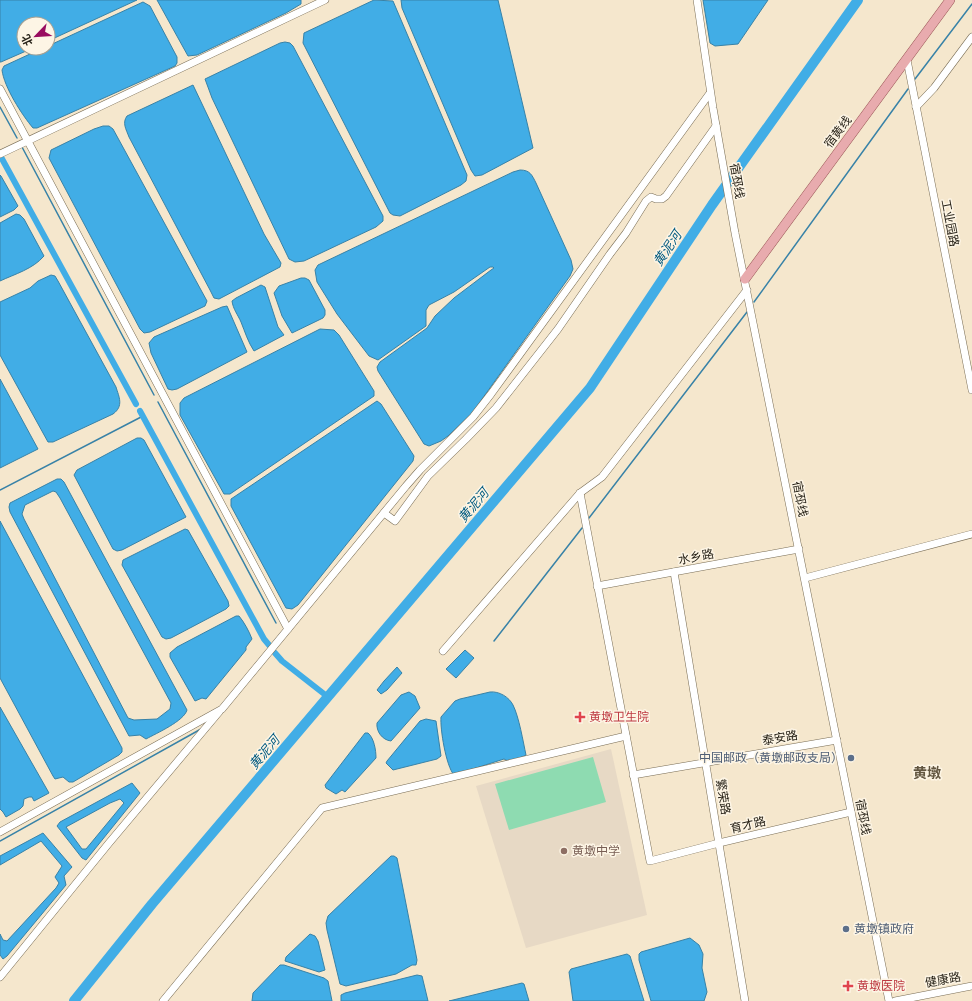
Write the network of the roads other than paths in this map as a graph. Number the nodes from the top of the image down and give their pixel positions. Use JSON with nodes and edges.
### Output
{"nodes":[{"id":1,"x":325,"y":0,"type":"edge"},
{"id":2,"x":697,"y":0,"type":"edge"},
{"id":3,"x":950,"y":0,"type":"edge"},
{"id":4,"x":972,"y":37,"type":"edge"},
{"id":5,"x":907,"y":60,"type":"junction"},
{"id":6,"x":0,"y":89,"type":"edge"},
{"id":7,"x":710,"y":93,"type":"junction"},
{"id":8,"x":916,"y":107,"type":"junction"},
{"id":9,"x":716,"y":126,"type":"junction"},
{"id":10,"x":28,"y":141,"type":"junction"},
{"id":11,"x":0,"y":154,"type":"edge"},
{"id":12,"x":745,"y":279,"type":"junction"},
{"id":13,"x":747,"y":290,"type":"junction"},
{"id":14,"x":972,"y":390,"type":"edge"},
{"id":15,"x":420,"y":470,"type":"junction"},
{"id":16,"x":428,"y":476,"type":"junction"},
{"id":17,"x":580,"y":492,"type":"junction"},
{"id":18,"x":384,"y":513,"type":"junction"},
{"id":19,"x":972,"y":534,"type":"edge"},
{"id":20,"x":799,"y":549,"type":"junction"},
{"id":21,"x":674,"y":572,"type":"junction"},
{"id":22,"x":804,"y":578,"type":"junction"},
{"id":23,"x":597,"y":586,"type":"junction"},
{"id":24,"x":288,"y":629,"type":"junction"},
{"id":25,"x":443,"y":651,"type":"dead end"},
{"id":26,"x":222,"y":709,"type":"junction"},
{"id":27,"x":626,"y":736,"type":"junction"},
{"id":28,"x":837,"y":740,"type":"junction"},
{"id":29,"x":706,"y":762,"type":"junction"},
{"id":30,"x":633,"y":775,"type":"junction"},
{"id":31,"x":851,"y":812,"type":"junction"},
{"id":32,"x":0,"y":832,"type":"edge"},
{"id":33,"x":719,"y":843,"type":"junction"},
{"id":34,"x":0,"y":975,"type":"edge"},
{"id":35,"x":972,"y":986,"type":"edge"},
{"id":36,"x":164,"y":1001,"type":"edge"},
{"id":37,"x":746,"y":1001,"type":"edge"},
{"id":38,"x":889,"y":1001,"type":"edge"},
{"id":39,"x":895,"y":1001,"type":"edge"}],
"edges":[{"from":1,"to":10,"type":"street"},
{"from":2,"to":7,"type":"street","name":"宿邳线"},
{"from":3,"to":5,"type":"main road","name":"宿黄线"},
{"from":4,"to":8,"type":"street"},
{"from":5,"to":8,"type":"street","name":"工业园路"},
{"from":5,"to":12,"type":"main road","name":"宿黄线"},
{"from":6,"to":10,"type":"street"},
{"from":7,"to":9,"type":"street","name":"宿邳线"},
{"from":7,"to":15,"type":"street"},
{"from":8,"to":14,"type":"street","name":"工业园路"},
{"from":9,"to":12,"type":"street","name":"宿邳线"},
{"from":9,"to":16,"type":"street"},
{"from":10,"to":11,"type":"street"},
{"from":10,"to":24,"type":"street"},
{"from":12,"to":13,"type":"street","name":"宿邳线"},
{"from":13,"to":17,"type":"street"},
{"from":13,"to":20,"type":"street","name":"宿邳线"},
{"from":15,"to":16,"type":"street"},
{"from":15,"to":18,"type":"street"},
{"from":16,"to":18,"type":"street"},
{"from":17,"to":23,"type":"street"},
{"from":17,"to":25,"type":"street"},
{"from":18,"to":24,"type":"street"},
{"from":19,"to":22,"type":"street"},
{"from":20,"to":21,"type":"street","name":"水乡路"},
{"from":20,"to":22,"type":"street","name":"宿邳线"},
{"from":21,"to":23,"type":"street","name":"水乡路"},
{"from":21,"to":29,"type":"street","name":"繁荣路"},
{"from":22,"to":28,"type":"street","name":"宿邳线"},
{"from":23,"to":27,"type":"street"},
{"from":24,"to":26,"type":"street"},
{"from":26,"to":32,"type":"street"},
{"from":26,"to":34,"type":"street"},
{"from":27,"to":30,"type":"street"},
{"from":27,"to":36,"type":"street"},
{"from":28,"to":29,"type":"street","name":"泰安路"},
{"from":28,"to":31,"type":"street","name":"宿邳线"},
{"from":29,"to":30,"type":"street","name":"泰安路"},
{"from":29,"to":33,"type":"street","name":"繁荣路"},
{"from":30,"to":33,"type":"street","name":"育才路"},
{"from":31,"to":33,"type":"street","name":"育才路"},
{"from":31,"to":38,"type":"street","name":"宿邳线"},
{"from":33,"to":37,"type":"street","name":"繁荣路"},
{"from":35,"to":39,"type":"street","name":"健康路"}]}
